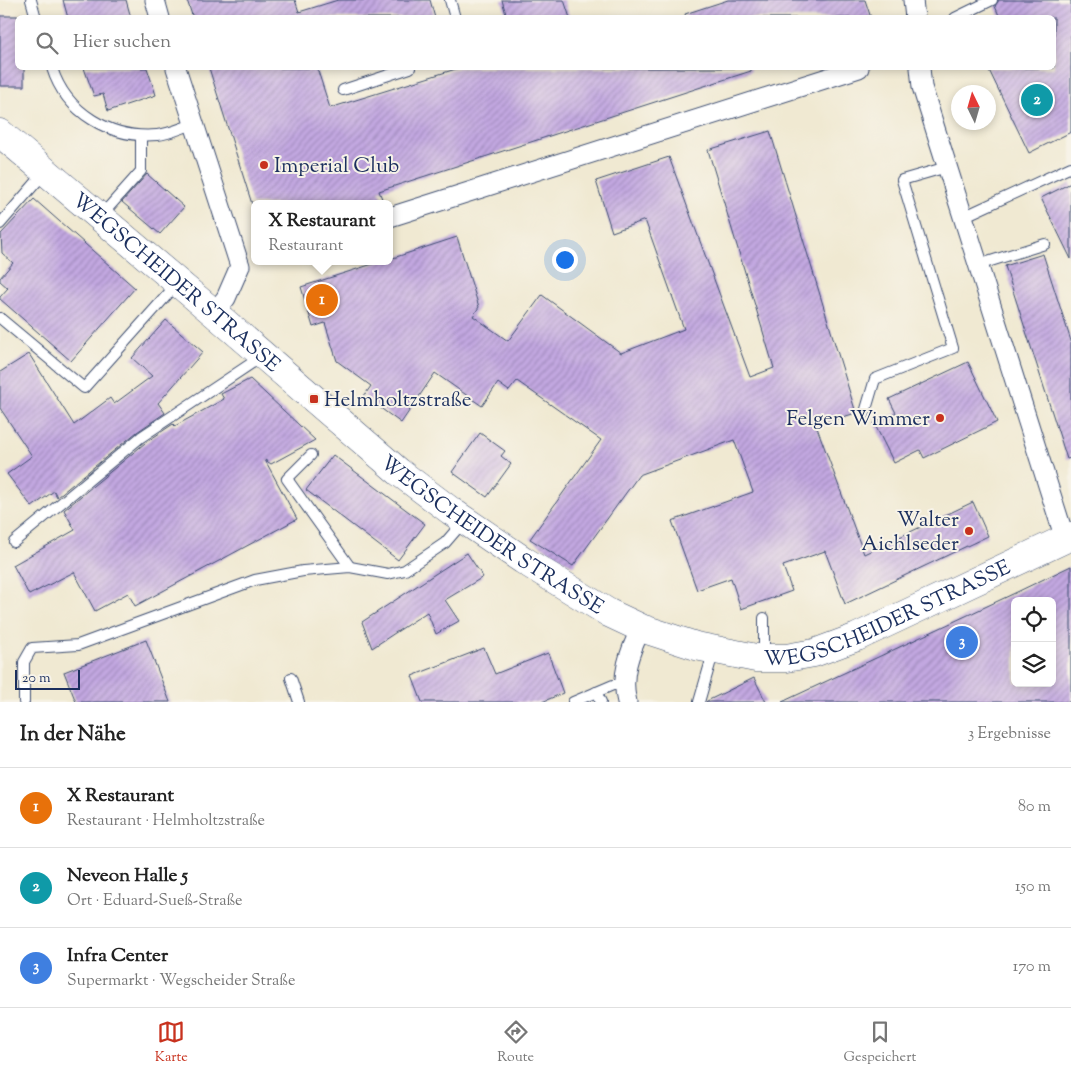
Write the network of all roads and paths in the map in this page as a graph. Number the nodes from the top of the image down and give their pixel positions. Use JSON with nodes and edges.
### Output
{"nodes":[{"id":1,"x":31,"y":0,"type":"edge"},
{"id":2,"x":155,"y":0,"type":"edge"},
{"id":3,"x":450,"y":0,"type":"edge"},
{"id":4,"x":913,"y":0,"type":"edge"},
{"id":5,"x":992,"y":0,"type":"edge"},
{"id":6,"x":35,"y":15,"type":"edge"},
{"id":7,"x":159,"y":15,"type":"edge"},
{"id":8,"x":454,"y":15,"type":"edge"},
{"id":9,"x":915,"y":15,"type":"edge"},
{"id":10,"x":961,"y":15,"type":"edge"},
{"id":11,"x":53,"y":70,"type":"edge"},
{"id":12,"x":177,"y":70,"type":"edge"},
{"id":13,"x":404,"y":70,"type":"edge"},
{"id":14,"x":853,"y":70,"type":"edge"},
{"id":15,"x":920,"y":70,"type":"edge"},
{"id":16,"x":343,"y":90,"type":"dead end"},
{"id":17,"x":194,"y":124,"type":"junction"},
{"id":18,"x":0,"y":133,"type":"edge"},
{"id":19,"x":140,"y":136,"type":"junction"},
{"id":20,"x":947,"y":167,"type":"junction"},
{"id":21,"x":1071,"y":167,"type":"edge"},
{"id":22,"x":45,"y":171,"type":"junction"},
{"id":23,"x":393,"y":216,"type":"edge"},
{"id":24,"x":100,"y":217,"type":"junction"},
{"id":25,"x":963,"y":218,"type":"junction"},
{"id":26,"x":0,"y":224,"type":"edge"},
{"id":27,"x":1044,"y":244,"type":"dead end"},
{"id":28,"x":247,"y":263,"type":"edge"},
{"id":29,"x":978,"y":265,"type":"junction"},
{"id":30,"x":178,"y":283,"type":"junction"},
{"id":31,"x":214,"y":313,"type":"junction"},
{"id":32,"x":0,"y":318,"type":"edge"},
{"id":33,"x":262,"y":356,"type":"junction"},
{"id":34,"x":864,"y":416,"type":"dead end"},
{"id":35,"x":312,"y":455,"type":"dead end"},
{"id":36,"x":465,"y":521,"type":"junction"},
{"id":37,"x":1068,"y":537,"type":"edge"},
{"id":38,"x":14,"y":542,"type":"dead end"},
{"id":39,"x":350,"y":567,"type":"junction"},
{"id":40,"x":764,"y":618,"type":"dead end"},
{"id":41,"x":641,"y":628,"type":"junction"},
{"id":42,"x":714,"y":650,"type":"junction"},
{"id":43,"x":764,"y":658,"type":"junction"},
{"id":44,"x":290,"y":678,"type":"dead end"},
{"id":45,"x":626,"y":693,"type":"edge"},
{"id":46,"x":598,"y":697,"type":"edge"},
{"id":47,"x":24,"y":702,"type":"edge"},
{"id":48,"x":299,"y":702,"type":"edge"},
{"id":49,"x":573,"y":702,"type":"edge"},
{"id":50,"x":699,"y":702,"type":"edge"}],
"edges":[{"from":1,"to":6,"type":"lane"},
{"from":2,"to":7,"type":"street"},
{"from":3,"to":8,"type":"lane"},
{"from":4,"to":9,"type":"street"},
{"from":5,"to":10,"type":"lane"},
{"from":11,"to":19,"type":"lane"},
{"from":12,"to":17,"type":"street"},
{"from":13,"to":16,"type":"lane"},
{"from":14,"to":23,"type":"street"},
{"from":15,"to":20,"type":"street"},
{"from":17,"to":19,"type":"lane"},
{"from":17,"to":28,"type":"street"},
{"from":18,"to":22,"type":"street","name":"WEGSCHEIDER STRASSE"},
{"from":19,"to":24,"type":"lane"},
{"from":20,"to":25,"type":"street"},
{"from":20,"to":34,"type":"lane"},
{"from":21,"to":25,"type":"lane"},
{"from":22,"to":24,"type":"street","name":"WEGSCHEIDER STRASSE"},
{"from":22,"to":26,"type":"lane"},
{"from":24,"to":30,"type":"street","name":"WEGSCHEIDER STRASSE"},
{"from":25,"to":29,"type":"street"},
{"from":27,"to":29,"type":"lane"},
{"from":28,"to":31,"type":"street"},
{"from":29,"to":37,"type":"street"},
{"from":30,"to":31,"type":"street","name":"WEGSCHEIDER STRASSE"},
{"from":30,"to":32,"type":"lane"},
{"from":31,"to":33,"type":"street","name":"WEGSCHEIDER STRASSE"},
{"from":33,"to":36,"type":"street","name":"WEGSCHEIDER STRASSE"},
{"from":33,"to":38,"type":"lane"},
{"from":35,"to":39,"type":"lane"},
{"from":36,"to":39,"type":"lane"},
{"from":36,"to":41,"type":"street","name":"WEGSCHEIDER STRASSE"},
{"from":37,"to":43,"type":"street","name":"WEGSCHEIDER STRASSE"},
{"from":39,"to":47,"type":"lane"},
{"from":40,"to":43,"type":"lane"},
{"from":41,"to":42,"type":"street","name":"WEGSCHEIDER STRASSE"},
{"from":41,"to":45,"type":"street"},
{"from":42,"to":43,"type":"street","name":"WEGSCHEIDER STRASSE"},
{"from":42,"to":50,"type":"lane"},
{"from":44,"to":48,"type":"lane"},
{"from":45,"to":46,"type":"lane"},
{"from":46,"to":49,"type":"lane"}]}
